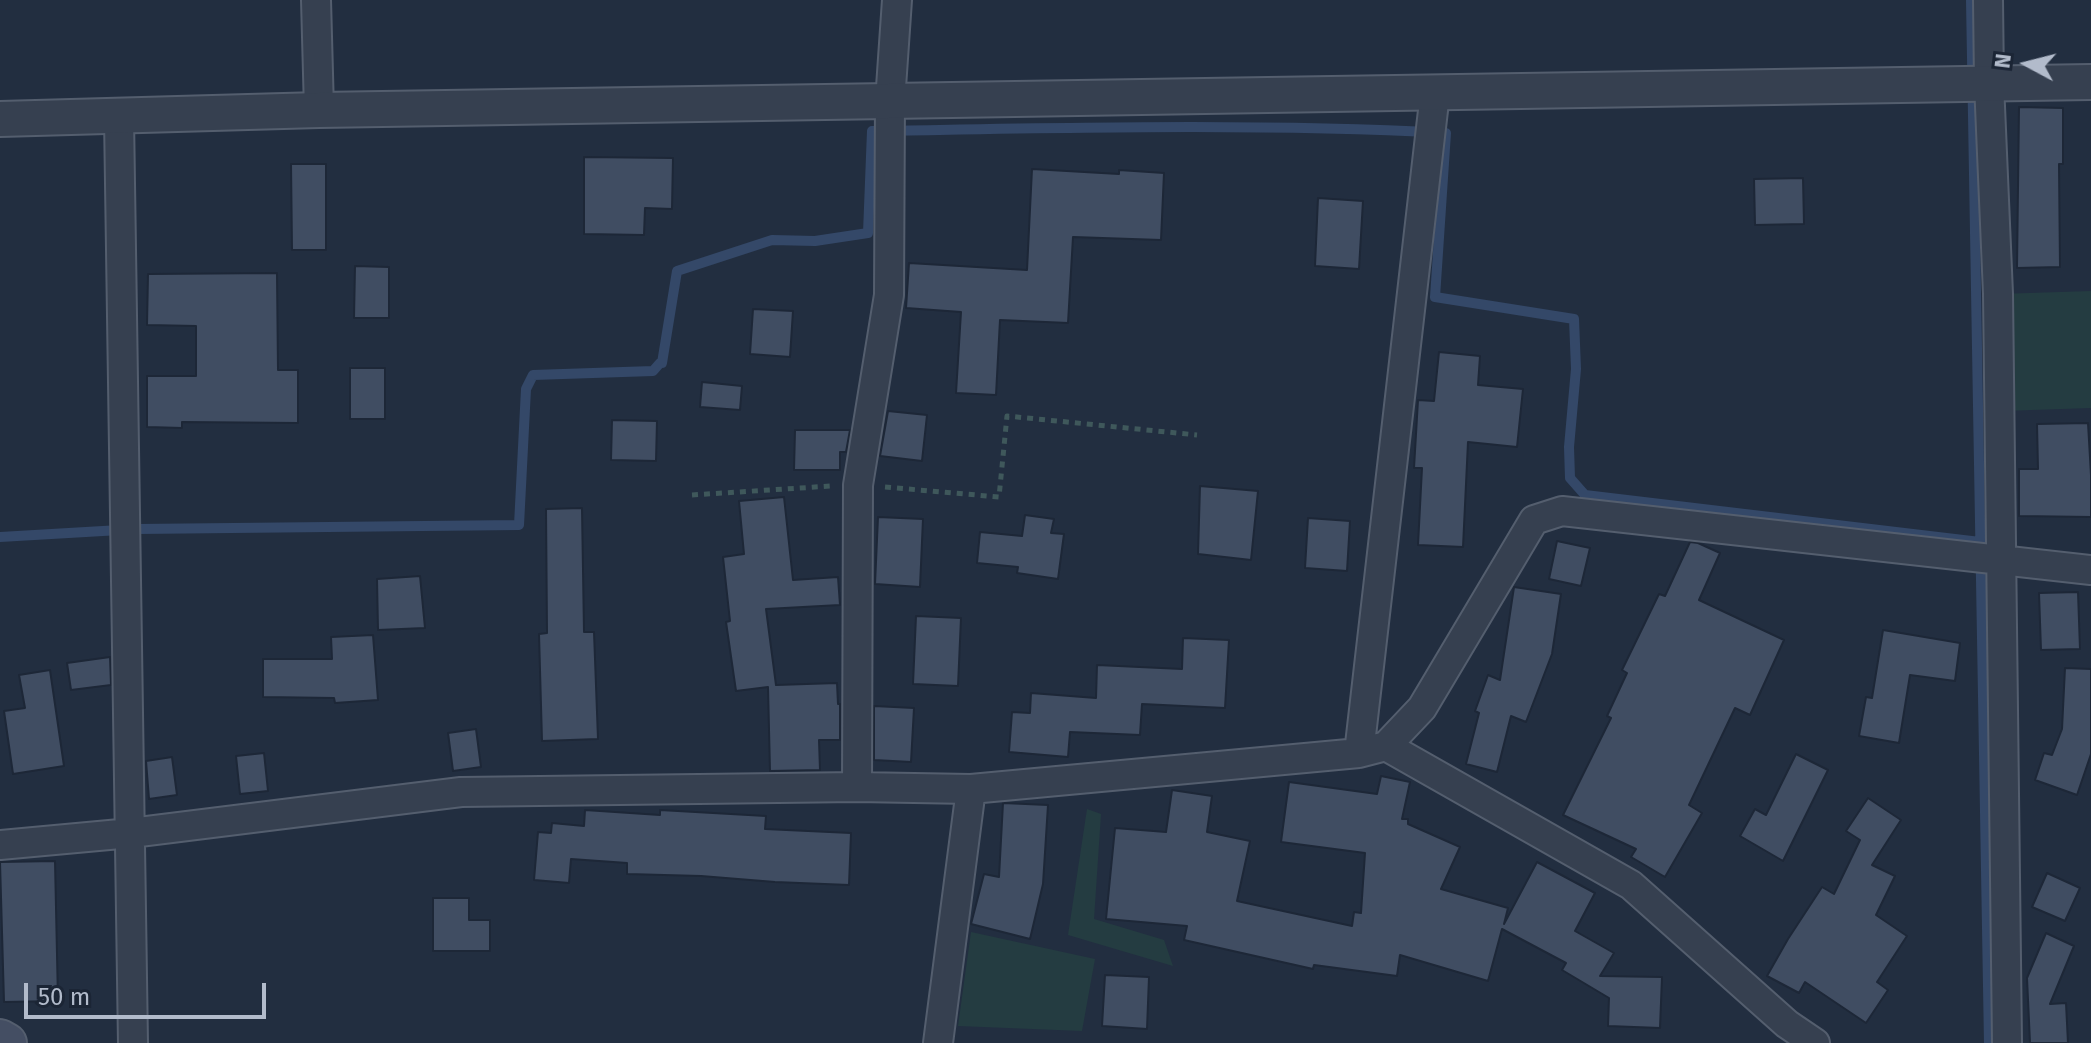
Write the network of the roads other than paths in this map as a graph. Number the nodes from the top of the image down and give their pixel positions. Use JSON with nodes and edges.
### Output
{"nodes":[{"id":1,"x":316,"y":0,"type":"edge"},
{"id":2,"x":897,"y":0,"type":"edge"},
{"id":3,"x":1988,"y":0,"type":"edge"},
{"id":4,"x":2091,"y":82,"type":"edge"},
{"id":5,"x":1989,"y":83,"type":"junction"},
{"id":6,"x":1435,"y":93,"type":"junction"},
{"id":7,"x":890,"y":102,"type":"junction"},
{"id":8,"x":319,"y":110,"type":"junction"},
{"id":9,"x":119,"y":117,"type":"junction"},
{"id":10,"x":0,"y":119,"type":"edge"},
{"id":11,"x":2000,"y":559,"type":"junction"},
{"id":12,"x":2091,"y":570,"type":"edge"},
{"id":13,"x":1373,"y":750,"type":"junction"},
{"id":14,"x":857,"y":787,"type":"junction"},
{"id":15,"x":971,"y":789,"type":"junction"},
{"id":16,"x":131,"y":833,"type":"junction"},
{"id":17,"x":0,"y":845,"type":"edge"},
{"id":18,"x":0,"y":1039,"type":"edge"},
{"id":19,"x":7,"y":1043,"type":"edge"},
{"id":20,"x":133,"y":1043,"type":"edge"},
{"id":21,"x":938,"y":1043,"type":"edge"},
{"id":22,"x":1815,"y":1043,"type":"edge"},
{"id":23,"x":2007,"y":1043,"type":"edge"}],
"edges":[{"from":1,"to":8,"type":"street"},
{"from":2,"to":7,"type":"street"},
{"from":3,"to":5,"type":"street"},
{"from":4,"to":5,"type":"street"},
{"from":5,"to":6,"type":"street"},
{"from":5,"to":11,"type":"street"},
{"from":6,"to":7,"type":"street"},
{"from":6,"to":13,"type":"street"},
{"from":7,"to":8,"type":"street"},
{"from":7,"to":14,"type":"street"},
{"from":8,"to":9,"type":"street"},
{"from":9,"to":10,"type":"street"},
{"from":9,"to":16,"type":"street"},
{"from":11,"to":12,"type":"street"},
{"from":11,"to":13,"type":"street"},
{"from":11,"to":23,"type":"street"},
{"from":13,"to":15,"type":"street"},
{"from":13,"to":22,"type":"street"},
{"from":14,"to":15,"type":"street"},
{"from":14,"to":16,"type":"street"},
{"from":15,"to":21,"type":"street"},
{"from":16,"to":17,"type":"street"},
{"from":16,"to":20,"type":"street"},
{"from":18,"to":19,"type":"main road"}]}
